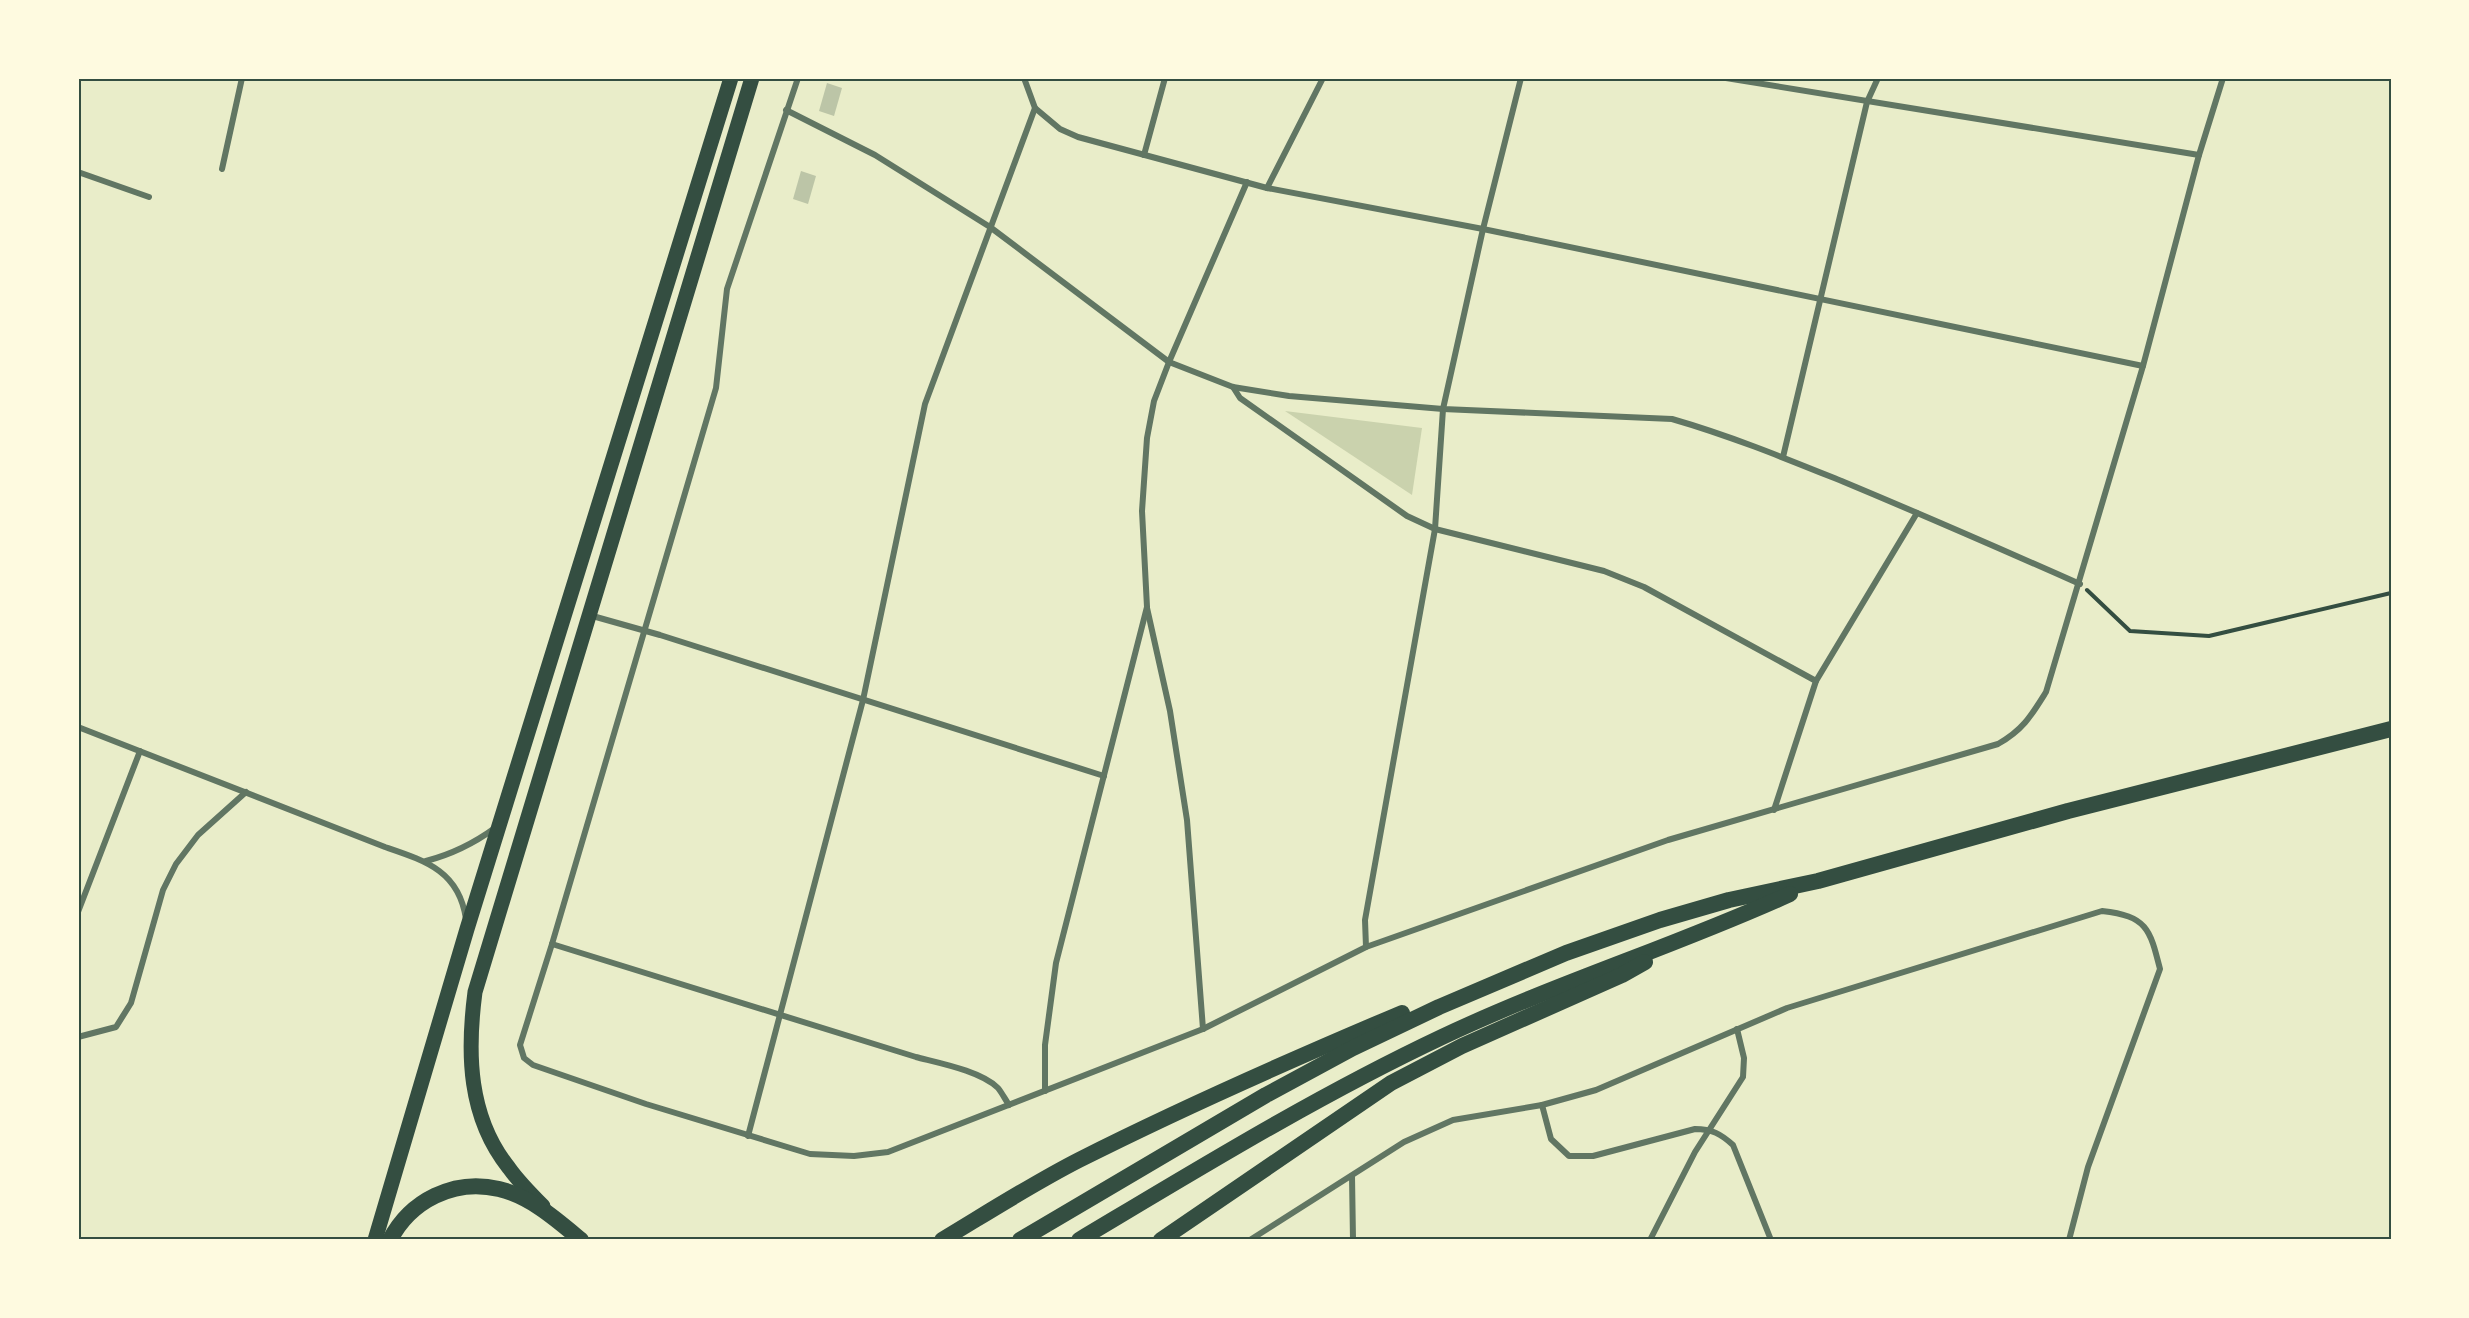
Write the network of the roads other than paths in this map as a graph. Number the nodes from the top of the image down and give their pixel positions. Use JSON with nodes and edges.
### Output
{"nodes":[{"id":1,"x":242,"y":78,"type":"edge"},
{"id":2,"x":731,"y":78,"type":"edge"},
{"id":3,"x":752,"y":78,"type":"edge"},
{"id":4,"x":798,"y":78,"type":"edge"},
{"id":5,"x":1024,"y":78,"type":"edge"},
{"id":6,"x":1165,"y":78,"type":"edge"},
{"id":7,"x":1323,"y":78,"type":"edge"},
{"id":8,"x":1521,"y":78,"type":"edge"},
{"id":9,"x":1726,"y":78,"type":"edge"},
{"id":10,"x":1878,"y":78,"type":"edge"},
{"id":11,"x":2223,"y":78,"type":"edge"},
{"id":12,"x":1867,"y":102,"type":"junction"},
{"id":13,"x":1035,"y":108,"type":"junction"},
{"id":14,"x":786,"y":110,"type":"junction"},
{"id":15,"x":1144,"y":155,"type":"junction"},
{"id":16,"x":2199,"y":155,"type":"junction"},
{"id":17,"x":222,"y":169,"type":"dead end"},
{"id":18,"x":78,"y":172,"type":"edge"},
{"id":19,"x":1247,"y":182,"type":"junction"},
{"id":20,"x":1267,"y":188,"type":"junction"},
{"id":21,"x":149,"y":197,"type":"dead end"},
{"id":22,"x":990,"y":227,"type":"junction"},
{"id":23,"x":1484,"y":229,"type":"junction"},
{"id":24,"x":1821,"y":299,"type":"junction"},
{"id":25,"x":1169,"y":362,"type":"junction"},
{"id":26,"x":2143,"y":366,"type":"junction"},
{"id":27,"x":1233,"y":387,"type":"junction"},
{"id":28,"x":1443,"y":409,"type":"junction"},
{"id":29,"x":1783,"y":457,"type":"junction"},
{"id":30,"x":1917,"y":513,"type":"junction"},
{"id":31,"x":1435,"y":529,"type":"junction"},
{"id":32,"x":2080,"y":584,"type":"junction"},
{"id":33,"x":1147,"y":607,"type":"junction"},
{"id":34,"x":589,"y":615,"type":"junction"},
{"id":35,"x":644,"y":631,"type":"junction"},
{"id":36,"x":1816,"y":681,"type":"junction"},
{"id":37,"x":862,"y":700,"type":"junction"},
{"id":38,"x":78,"y":727,"type":"edge"},
{"id":39,"x":2391,"y":729,"type":"edge"},
{"id":40,"x":140,"y":751,"type":"junction"},
{"id":41,"x":1104,"y":776,"type":"junction"},
{"id":42,"x":246,"y":792,"type":"junction"},
{"id":43,"x":1774,"y":810,"type":"junction"},
{"id":44,"x":501,"y":823,"type":"junction"},
{"id":45,"x":426,"y":861,"type":"junction"},
{"id":46,"x":1818,"y":881,"type":"junction"},
{"id":47,"x":78,"y":912,"type":"edge"},
{"id":48,"x":467,"y":929,"type":"junction"},
{"id":49,"x":1687,"y":937,"type":"junction"},
{"id":50,"x":552,"y":944,"type":"junction"},
{"id":51,"x":1366,"y":947,"type":"junction"},
{"id":52,"x":1566,"y":953,"type":"junction"},
{"id":53,"x":780,"y":1015,"type":"junction"},
{"id":54,"x":1203,"y":1029,"type":"junction"},
{"id":55,"x":1737,"y":1029,"type":"junction"},
{"id":56,"x":78,"y":1037,"type":"edge"},
{"id":57,"x":1045,"y":1091,"type":"junction"},
{"id":58,"x":1009,"y":1105,"type":"junction"},
{"id":59,"x":1542,"y":1105,"type":"junction"},
{"id":60,"x":1710,"y":1129,"type":"junction"},
{"id":61,"x":748,"y":1136,"type":"junction"},
{"id":62,"x":1352,"y":1176,"type":"junction"},
{"id":63,"x":551,"y":1215,"type":"junction"},
{"id":64,"x":375,"y":1240,"type":"edge"},
{"id":65,"x":390,"y":1240,"type":"edge"},
{"id":66,"x":581,"y":1240,"type":"edge"},
{"id":67,"x":942,"y":1240,"type":"edge"},
{"id":68,"x":1020,"y":1240,"type":"edge"},
{"id":69,"x":1079,"y":1240,"type":"edge"},
{"id":70,"x":1161,"y":1240,"type":"edge"},
{"id":71,"x":1250,"y":1240,"type":"edge"},
{"id":72,"x":1353,"y":1240,"type":"edge"},
{"id":73,"x":1650,"y":1240,"type":"edge"},
{"id":74,"x":1771,"y":1240,"type":"edge"},
{"id":75,"x":2069,"y":1240,"type":"edge"}],
"edges":[{"from":1,"to":17,"type":"street"},
{"from":2,"to":44,"type":"main road"},
{"from":3,"to":34,"type":"main road"},
{"from":4,"to":14,"type":"street"},
{"from":5,"to":13,"type":"street"},
{"from":6,"to":15,"type":"street"},
{"from":7,"to":20,"type":"street"},
{"from":8,"to":23,"type":"street"},
{"from":9,"to":12,"type":"street"},
{"from":10,"to":12,"type":"street"},
{"from":11,"to":16,"type":"street"},
{"from":12,"to":16,"type":"street"},
{"from":12,"to":24,"type":"street"},
{"from":13,"to":15,"type":"street"},
{"from":13,"to":22,"type":"street"},
{"from":14,"to":22,"type":"street"},
{"from":14,"to":35,"type":"street"},
{"from":15,"to":19,"type":"street"},
{"from":16,"to":26,"type":"street"},
{"from":18,"to":21,"type":"street"},
{"from":19,"to":20,"type":"street"},
{"from":19,"to":25,"type":"street"},
{"from":20,"to":23,"type":"street"},
{"from":22,"to":25,"type":"street"},
{"from":22,"to":37,"type":"street"},
{"from":23,"to":24,"type":"street"},
{"from":23,"to":28,"type":"street"},
{"from":24,"to":26,"type":"street"},
{"from":24,"to":29,"type":"street"},
{"from":25,"to":27,"type":"street"},
{"from":25,"to":33,"type":"street"},
{"from":26,"to":32,"type":"street"},
{"from":27,"to":28,"type":"street"},
{"from":27,"to":31,"type":"street"},
{"from":28,"to":29,"type":"street"},
{"from":28,"to":31,"type":"street"},
{"from":29,"to":30,"type":"street"},
{"from":30,"to":32,"type":"street"},
{"from":30,"to":36,"type":"street"},
{"from":31,"to":36,"type":"street"},
{"from":31,"to":51,"type":"street"},
{"from":32,"to":43,"type":"street"},
{"from":33,"to":41,"type":"street"},
{"from":33,"to":54,"type":"street"},
{"from":34,"to":35,"type":"street"},
{"from":34,"to":63,"type":"main road"},
{"from":35,"to":37,"type":"street"},
{"from":35,"to":50,"type":"street"},
{"from":36,"to":43,"type":"street"},
{"from":37,"to":41,"type":"street"},
{"from":37,"to":53,"type":"street"},
{"from":38,"to":40,"type":"street"},
{"from":39,"to":46,"type":"highway"},
{"from":40,"to":42,"type":"street"},
{"from":40,"to":47,"type":"street"},
{"from":41,"to":57,"type":"street"},
{"from":42,"to":45,"type":"street"},
{"from":42,"to":56,"type":"street"},
{"from":43,"to":51,"type":"street"},
{"from":44,"to":45,"type":"street"},
{"from":44,"to":48,"type":"main road"},
{"from":45,"to":48,"type":"street"},
{"from":46,"to":49,"type":"highway"},
{"from":46,"to":52,"type":"highway"},
{"from":48,"to":64,"type":"main road"},
{"from":49,"to":69,"type":"highway"},
{"from":49,"to":70,"type":"highway"},
{"from":50,"to":53,"type":"street"},
{"from":50,"to":61,"type":"street"},
{"from":51,"to":54,"type":"street"},
{"from":52,"to":67,"type":"highway"},
{"from":52,"to":68,"type":"highway"},
{"from":53,"to":58,"type":"street"},
{"from":53,"to":61,"type":"street"},
{"from":54,"to":57,"type":"street"},
{"from":55,"to":59,"type":"street"},
{"from":55,"to":60,"type":"street"},
{"from":55,"to":75,"type":"street"},
{"from":57,"to":58,"type":"street"},
{"from":58,"to":61,"type":"street"},
{"from":59,"to":60,"type":"street"},
{"from":59,"to":62,"type":"street"},
{"from":60,"to":73,"type":"street"},
{"from":60,"to":74,"type":"street"},
{"from":62,"to":71,"type":"street"},
{"from":62,"to":72,"type":"street"},
{"from":63,"to":65,"type":"highway"},
{"from":63,"to":66,"type":"highway"}]}
